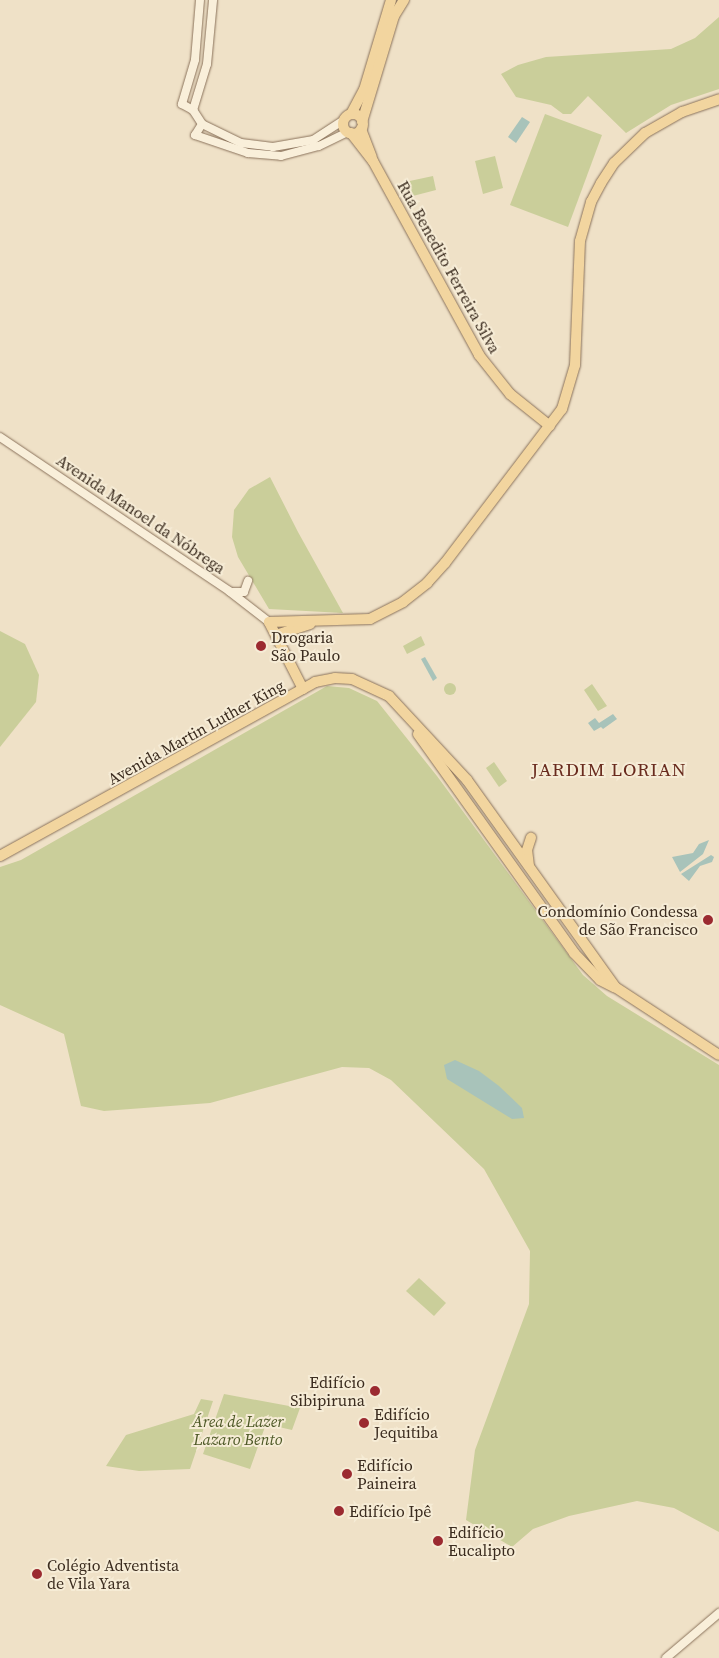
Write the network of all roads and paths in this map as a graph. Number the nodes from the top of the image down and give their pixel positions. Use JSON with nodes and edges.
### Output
{"nodes":[{"id":1,"x":200,"y":0,"type":"edge"},
{"id":2,"x":213,"y":0,"type":"edge"},
{"id":3,"x":391,"y":0,"type":"edge"},
{"id":4,"x":404,"y":0,"type":"edge"},
{"id":5,"x":719,"y":98,"type":"edge"},
{"id":6,"x":193,"y":110,"type":"junction"},
{"id":7,"x":348,"y":117,"type":"junction"},
{"id":8,"x":202,"y":124,"type":"junction"},
{"id":9,"x":356,"y":129,"type":"junction"},
{"id":10,"x":216,"y":133,"type":"junction"},
{"id":11,"x":211,"y":142,"type":"junction"},
{"id":12,"x":550,"y":426,"type":"junction"},
{"id":13,"x":0,"y":437,"type":"edge"},
{"id":14,"x":248,"y":581,"type":"dead end"},
{"id":15,"x":229,"y":591,"type":"junction"},
{"id":16,"x":267,"y":619,"type":"junction"},
{"id":17,"x":316,"y":622,"type":"junction"},
{"id":18,"x":276,"y":635,"type":"junction"},
{"id":19,"x":303,"y":689,"type":"junction"},
{"id":20,"x":405,"y":715,"type":"junction"},
{"id":21,"x":531,"y":838,"type":"dead end"},
{"id":22,"x":506,"y":851,"type":"junction"},
{"id":23,"x":0,"y":856,"type":"edge"},
{"id":24,"x":530,"y":869,"type":"junction"},
{"id":25,"x":586,"y":947,"type":"junction"},
{"id":26,"x":578,"y":958,"type":"junction"},
{"id":27,"x":615,"y":987,"type":"junction"},
{"id":28,"x":719,"y":1055,"type":"edge"},
{"id":29,"x":719,"y":1613,"type":"edge"},
{"id":30,"x":666,"y":1658,"type":"edge"}],
"edges":[{"from":1,"to":6,"type":"street"},
{"from":2,"to":6,"type":"street"},
{"from":3,"to":7,"type":"main road"},
{"from":4,"to":9,"type":"main road"},
{"from":5,"to":12,"type":"main road"},
{"from":6,"to":8,"type":"street"},
{"from":7,"to":9,"type":"main road"},
{"from":7,"to":9,"type":"main road"},
{"from":7,"to":10,"type":"street"},
{"from":8,"to":10,"type":"street"},
{"from":8,"to":11,"type":"street"},
{"from":9,"to":11,"type":"street"},
{"from":9,"to":12,"type":"main road","name":"Rua Benedito Ferreira Silva"},
{"from":10,"to":11,"type":"street"},
{"from":12,"to":17,"type":"main road"},
{"from":13,"to":15,"type":"street","name":"Avenida Manoel da Nóbrega"},
{"from":14,"to":15,"type":"street"},
{"from":15,"to":16,"type":"street","name":"Avenida Manoel da Nóbrega"},
{"from":16,"to":17,"type":"main road"},
{"from":16,"to":18,"type":"main road"},
{"from":17,"to":18,"type":"main road"},
{"from":18,"to":19,"type":"main road"},
{"from":19,"to":20,"type":"main road","name":"Avenida Martin Luther King"},
{"from":19,"to":23,"type":"main road","name":"Avenida Martin Luther King"},
{"from":20,"to":22,"type":"main road","name":"Avenida Martin Luther King"},
{"from":20,"to":22,"type":"main road","name":"Avenida Martin Luther King"},
{"from":21,"to":24,"type":"main road"},
{"from":22,"to":24,"type":"main road","name":"Avenida Martin Luther King"},
{"from":22,"to":26,"type":"main road","name":"Avenida Martin Luther King"},
{"from":24,"to":25,"type":"main road","name":"Avenida Martin Luther King"},
{"from":25,"to":26,"type":"main road"},
{"from":25,"to":27,"type":"main road","name":"Avenida Martin Luther King"},
{"from":26,"to":27,"type":"main road","name":"Avenida Martin Luther King"},
{"from":27,"to":28,"type":"main road","name":"Avenida Martin Luther King"},
{"from":29,"to":30,"type":"street"}]}
